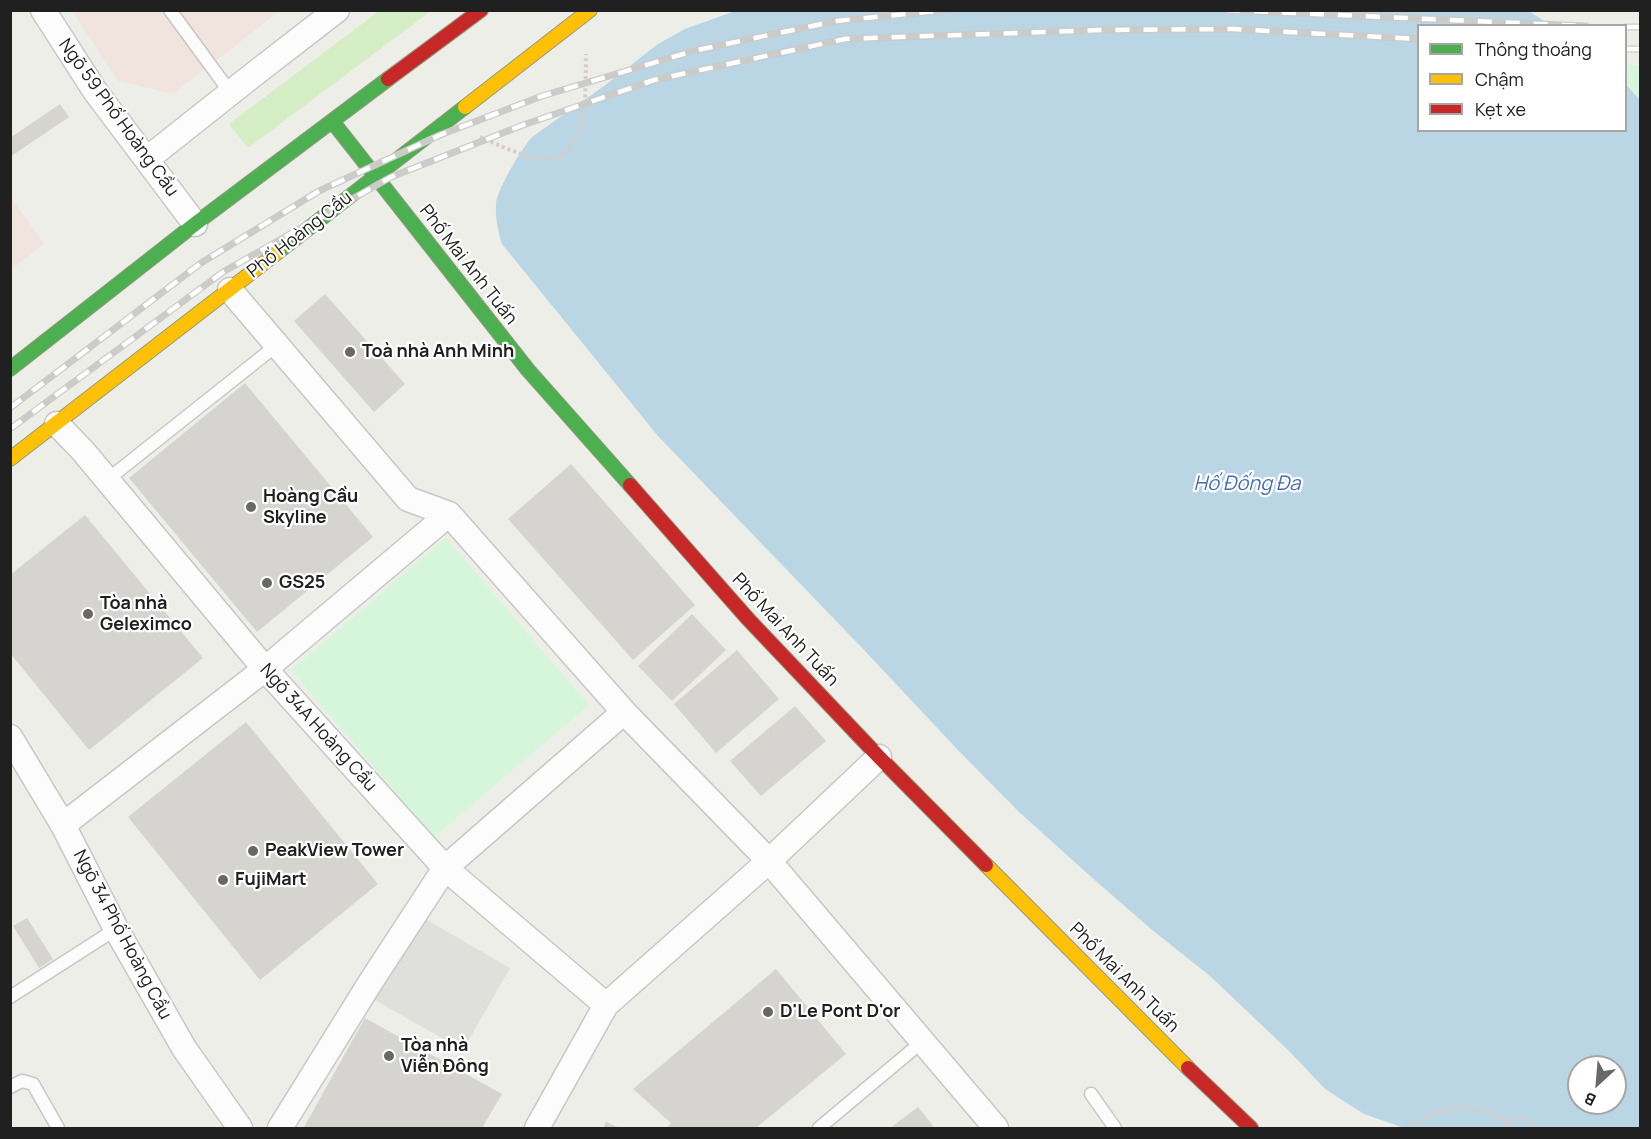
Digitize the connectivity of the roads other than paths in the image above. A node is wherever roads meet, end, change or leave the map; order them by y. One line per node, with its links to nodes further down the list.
1 (43, 10): 8 (street, Ngõ 59 Phố Hoàng Cầu)
2 (170, 10): 6 (lane)
3 (337, 10): 6 (street)
4 (481, 10): 7 (street)
5 (590, 10): 9 (street, Phố Hoàng Cầu)
6 (230, 92): 8 (street)
7 (332, 121): 9 (street, Phố Mai Anh Tuấn); 10 (street)
8 (147, 159): 10 (street, Ngõ 59 Phố Hoàng Cầu)
9 (375, 177): 11 (street, Phố Hoàng Cầu); 21 (street, Phố Mai Anh Tuấn)
10 (195, 224): 13 (street)
11 (230, 290): 12 (street); 14 (street, Phố Hoàng Cầu)
12 (278, 345): 16 (lane); 17 (street)
13 (10, 369)
14 (57, 424): 15 (street, Phố Hoàng Cầu); 16 (street, Ngõ 34A Hoàng Cầu)
15 (10, 459)
16 (107, 480): 18 (street, Ngõ 34A Hoàng Cầu)
17 (449, 514): 18 (street); 19 (street)
18 (265, 669): 22 (street); 24 (street, Ngõ 34A Hoàng Cầu)
19 (624, 712): 23 (street); 24 (street)
20 (10, 737): 22 (street, Ngõ 34 Phố Hoàng Cầu)
21 (879, 757): 23 (street); 38 (street, Phố Mai Anh Tuấn)
22 (63, 825): 25 (street, Ngõ 34 Phố Hoàng Cầu)
23 (769, 861): 27 (street); 28 (street)
24 (445, 868): 27 (street, Ngõ 34A Hoàng Cầu); 33 (street)
25 (116, 928): 26 (lane); 32 (street, Ngõ 34 Phố Hoàng Cầu)
26 (10, 997)
27 (606, 1005): 34 (street)
28 (923, 1041): 35 (lane); 36 (street)
29 (10, 1088): 31 (lane)
30 (1090, 1094): 37 (lane)
31 (58, 1128)
32 (240, 1128)
33 (279, 1128)
34 (537, 1128)
35 (819, 1128)
36 (996, 1128)
37 (1115, 1128)
38 (1251, 1128)

